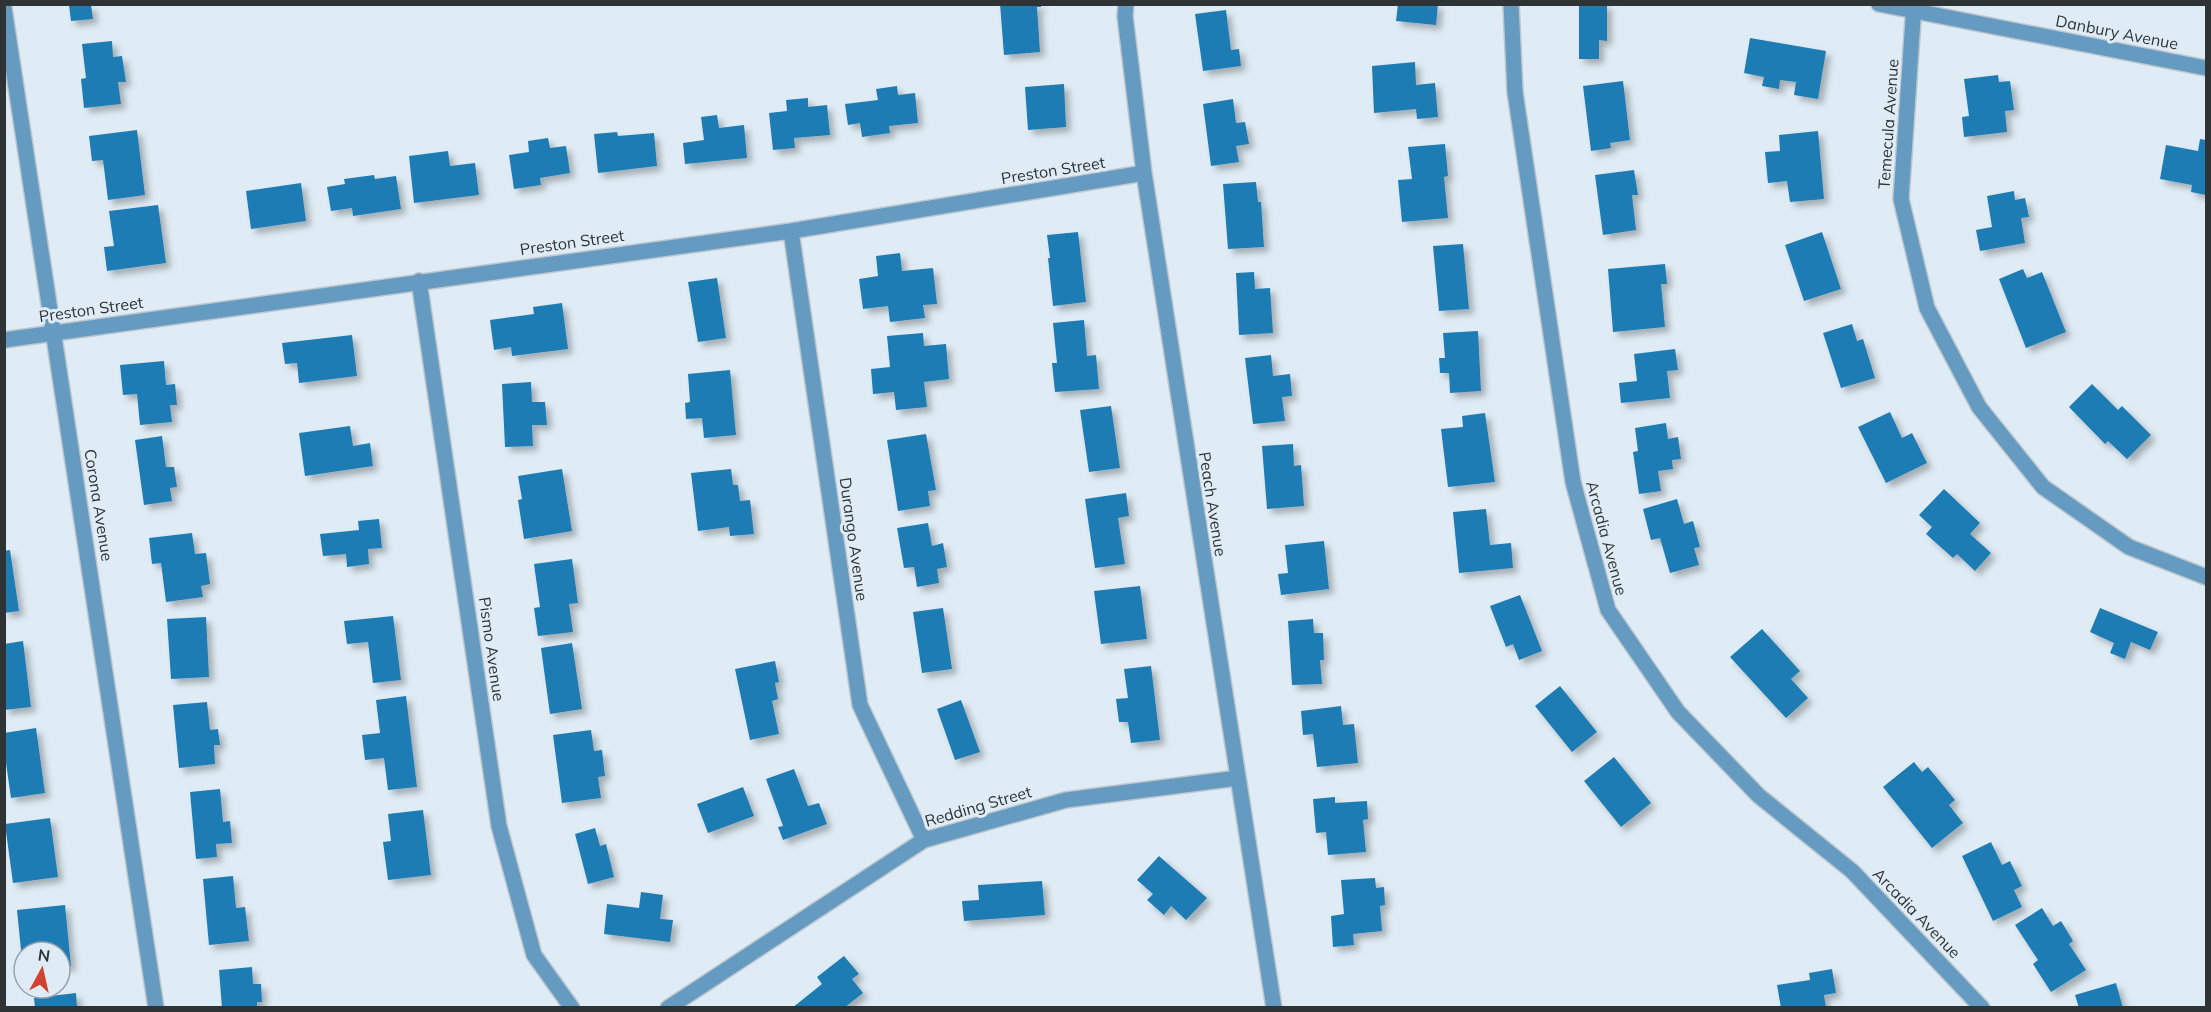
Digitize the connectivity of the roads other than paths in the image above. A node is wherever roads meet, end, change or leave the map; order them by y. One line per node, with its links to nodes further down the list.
1 (1126, 4): 7 (street, Peach Avenue)
2 (1511, 4): 19 (street, Arcadia Avenue)
3 (1879, 4): 5 (street, Danbury Avenue)
4 (4, 8): 10 (street, Corona Avenue)
5 (1913, 8): 6 (street, Danbury Avenue); 12 (street, Temecula Avenue)
6 (2206, 68)
7 (1144, 173): 8 (street, Preston Street); 13 (street, Peach Avenue)
8 (790, 231): 9 (street, Preston Street); 14 (street, Durango Avenue)
9 (419, 281): 10 (street, Preston Street); 16 (street, Pismo Avenue)
10 (54, 332): 11 (street, Preston Street); 15 (street, Corona Avenue)
11 (4, 340)
12 (2206, 577)
13 (1238, 778): 14 (street, Redding Street); 18 (street, Peach Avenue)
14 (924, 840): 17 (street, Redding Street)
15 (156, 1008)
16 (572, 1008)
17 (668, 1008)
18 (1274, 1008)
19 (1982, 1008)

